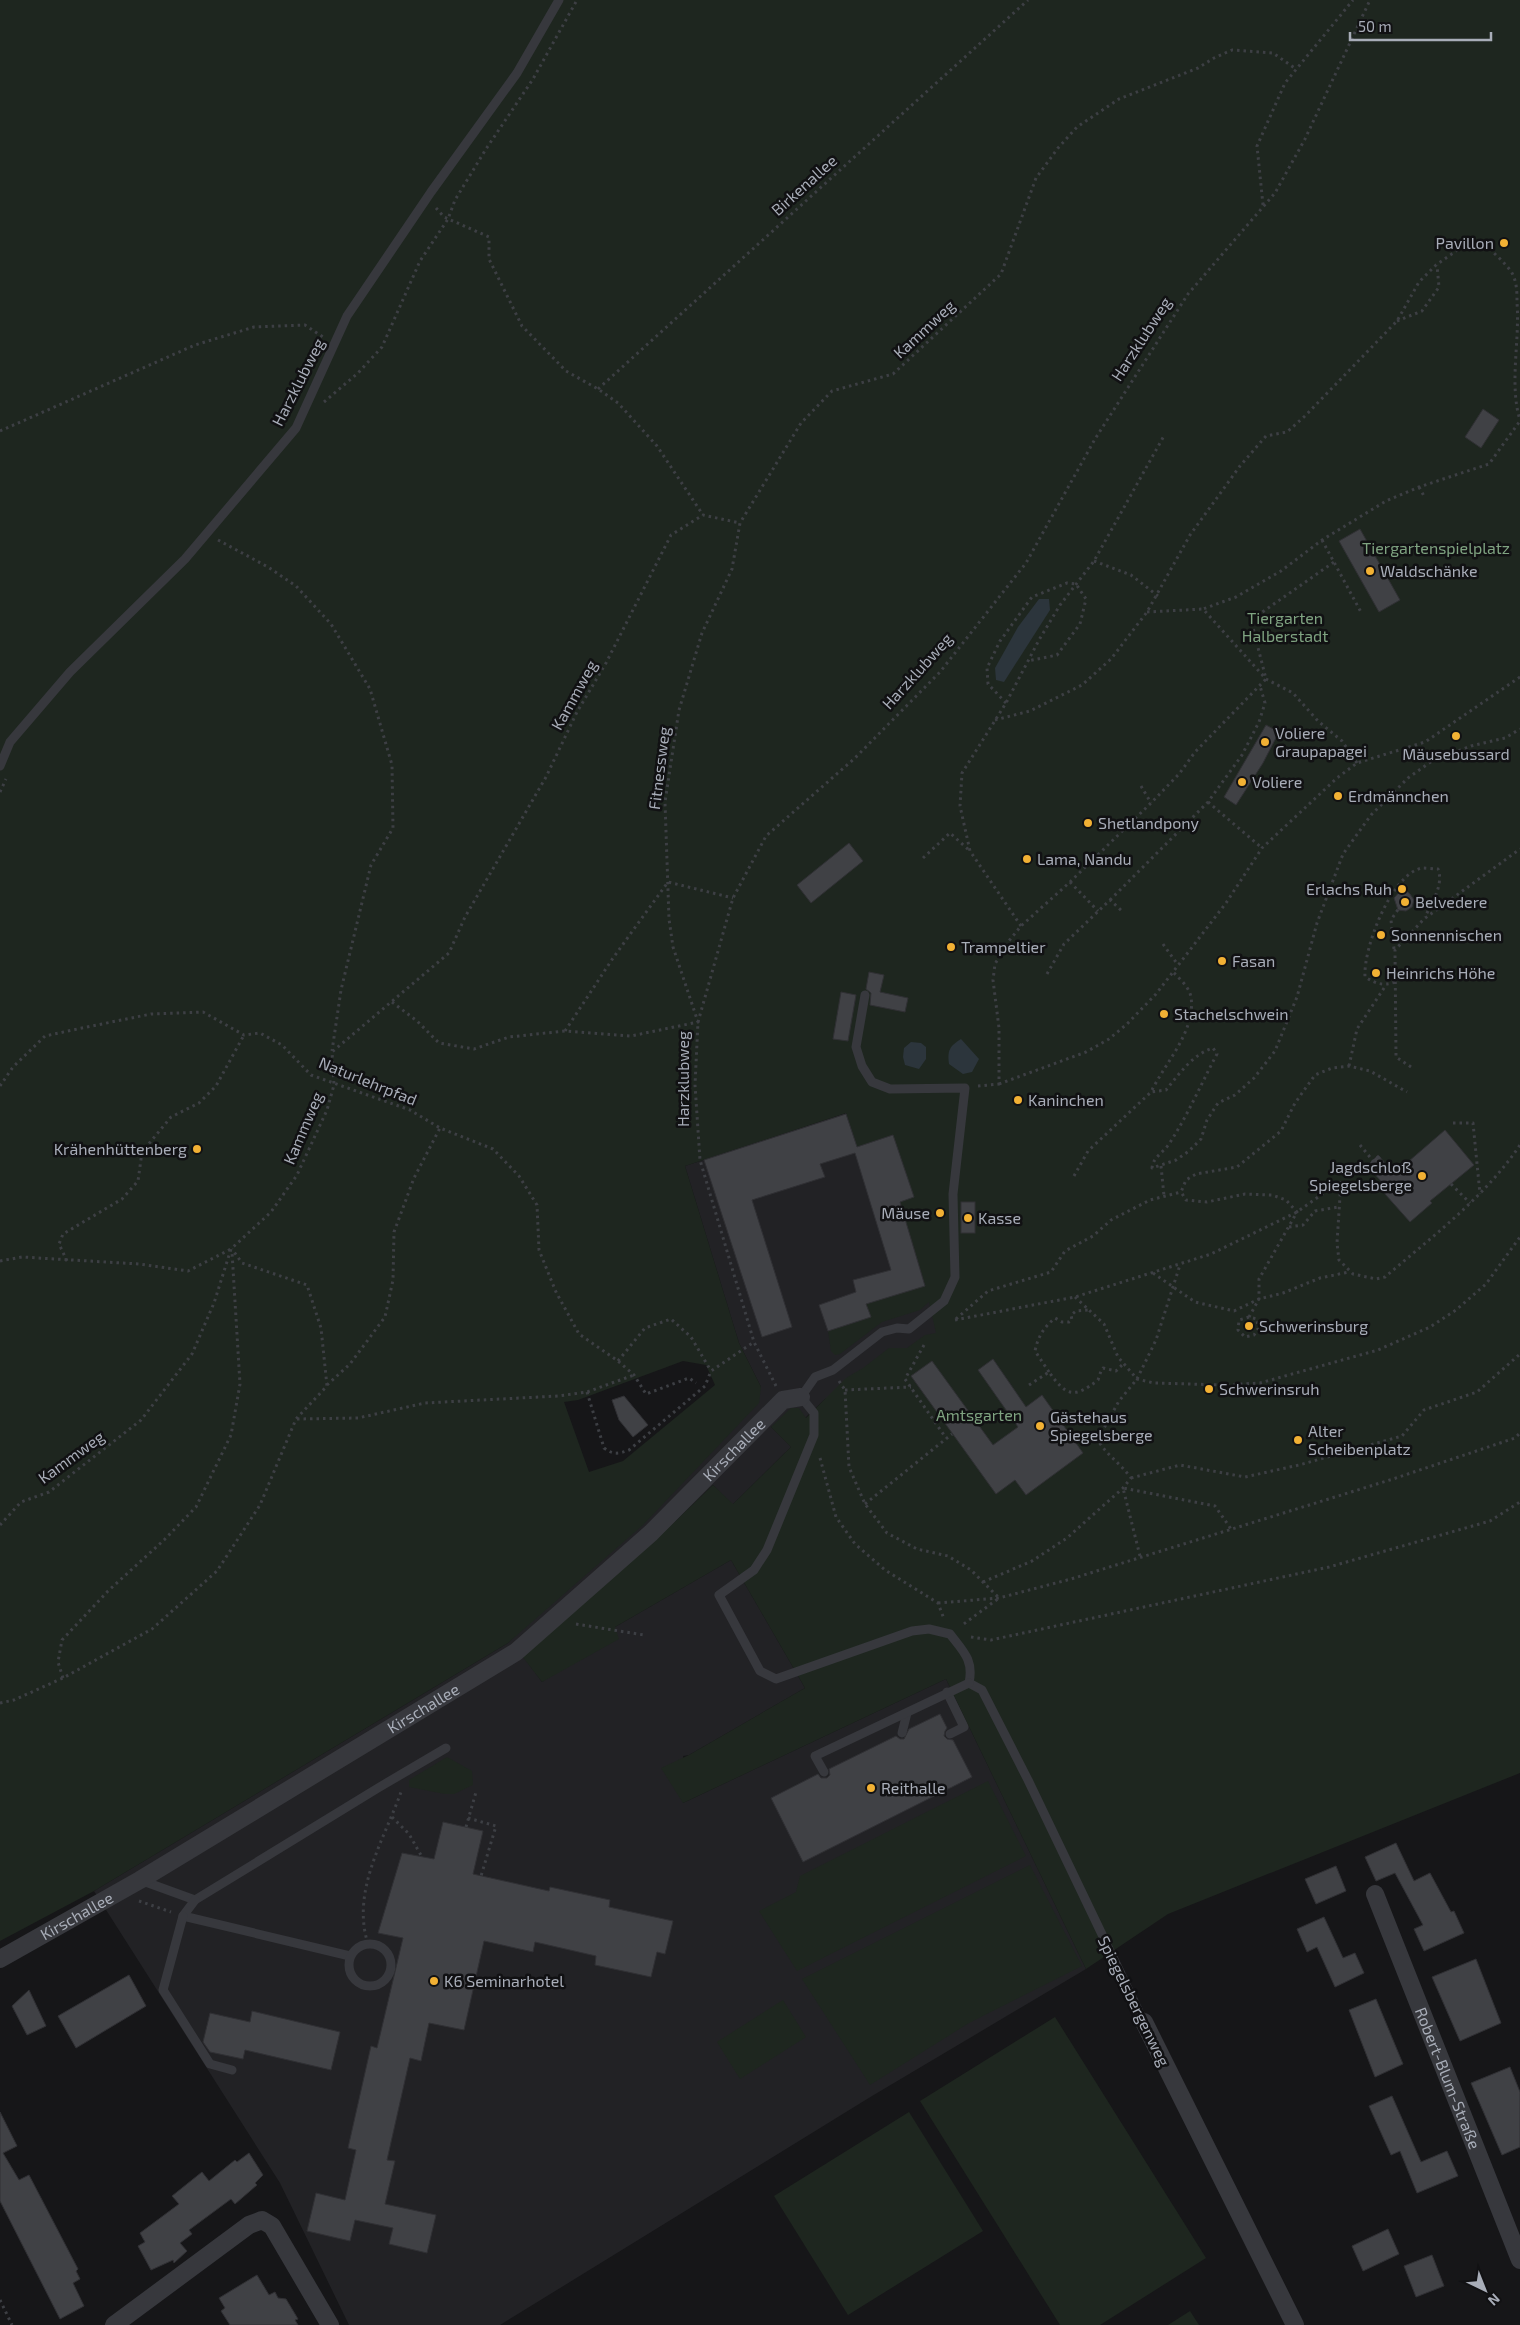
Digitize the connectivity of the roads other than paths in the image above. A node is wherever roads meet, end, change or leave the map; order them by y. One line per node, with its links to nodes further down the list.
1 (559, 0): 2 (lane, Harzklubweg)
2 (0, 766)
3 (865, 995): 4 (lane)
4 (801, 1397): 5 (lane); 12 (street, Kirschallee)
5 (969, 1683): 6 (lane); 18 (lane, Spiegelsbergenweg)
6 (947, 1692): 7 (lane); 9 (lane)
7 (907, 1713): 8 (lane); 11 (lane)
8 (902, 1733)
9 (950, 1734)
10 (446, 1748): 14 (lane)
11 (824, 1772)
12 (140, 1880): 14 (lane); 17 (street, Kirschallee)
13 (1374, 1894): 20 (street, Robert-Blum-Straße)
14 (195, 1900): 15 (lane)
15 (183, 1916): 16 (lane); 19 (lane)
16 (350, 1956): 16 (lane)
17 (0, 1959)
18 (1144, 2022): 23 (street, Spiegelsbergenweg)
19 (232, 2070)
20 (1520, 2260)
21 (114, 2325): 22 (street)
22 (330, 2325)
23 (1295, 2325)

